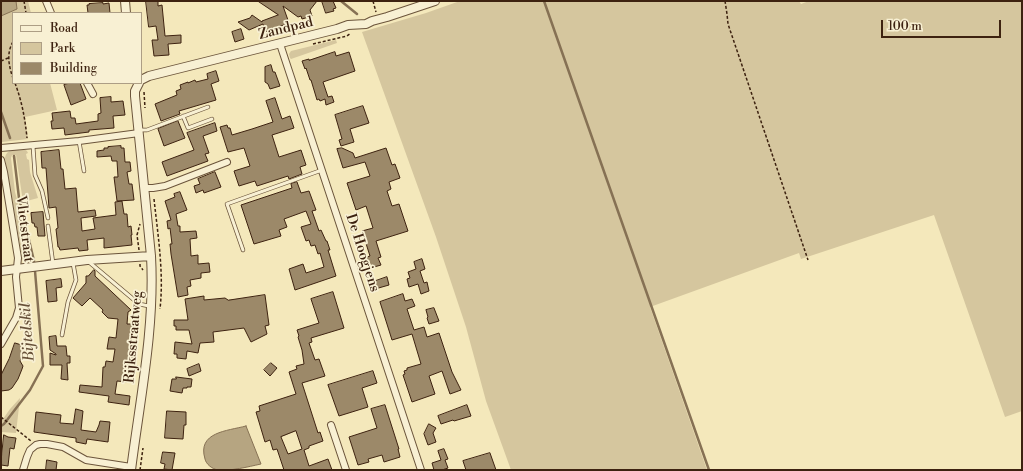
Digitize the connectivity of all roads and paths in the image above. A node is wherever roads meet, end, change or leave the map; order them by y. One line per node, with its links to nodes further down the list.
1 (24, 1): 7 (path)
2 (46, 1): 8 (street)
3 (126, 1): 9 (street)
4 (374, 1): 10 (path)
5 (435, 1): 12 (street, Zandpad)
6 (725, 1): 40 (path)
7 (26, 12)
8 (51, 12)
9 (126, 12)
10 (376, 12)
11 (12, 44): 13 (path)
12 (280, 44): 16 (street, Zandpad); 30 (street, De Hoogjens)
13 (9, 58): 14 (path); 15 (path)
14 (1, 61)
15 (12, 75)
16 (142, 80)
17 (15, 84): 26 (path)
18 (88, 84): 20 (street)
19 (138, 84): 24 (street, Rijksstraatweg)
20 (93, 94)
21 (208, 107): 22 (lane)
22 (183, 116): 23 (lane); 24 (lane)
23 (212, 119)
24 (139, 132): 25 (street); 32 (street, Rijksstraatweg)
25 (79, 141): 26 (street); 31 (lane)
26 (30, 146): 27 (street); 33 (lane)
27 (1, 148)
28 (1, 160): 43 (street, Vlietstraat)
29 (227, 162): 32 (street)
30 (322, 170): 36 (lane); 57 (street, De Hoogjens)
31 (84, 171)
32 (144, 188): 38 (street, Rijksstraatweg)
33 (48, 218)
34 (140, 223): 37 (path, Rijksstraatweg)
35 (48, 226): 42 (lane)
36 (243, 250)
37 (140, 256): 38 (street); 39 (street); 45 (path, Rijksstraatweg)
38 (151, 256): 47 (street, Rijksstraatweg)
39 (87, 260): 41 (street); 46 (lane)
40 (808, 260)
41 (73, 262): 42 (street); 48 (lane)
42 (53, 264): 43 (street)
43 (17, 268): 44 (street); 49 (street, Vlietstraat)
44 (1, 270)
45 (146, 274)
46 (138, 304): 47 (lane); 50 (path, Rijksstraatweg)
47 (151, 307): 54 (street, Rijksstraatweg)
48 (62, 335)
49 (1, 344)
50 (139, 361)
51 (1, 417): 53 (path)
52 (331, 425): 56 (street)
53 (36, 445): 54 (street); 55 (street)
54 (131, 469)
55 (23, 470)
56 (346, 470)
57 (421, 470)

